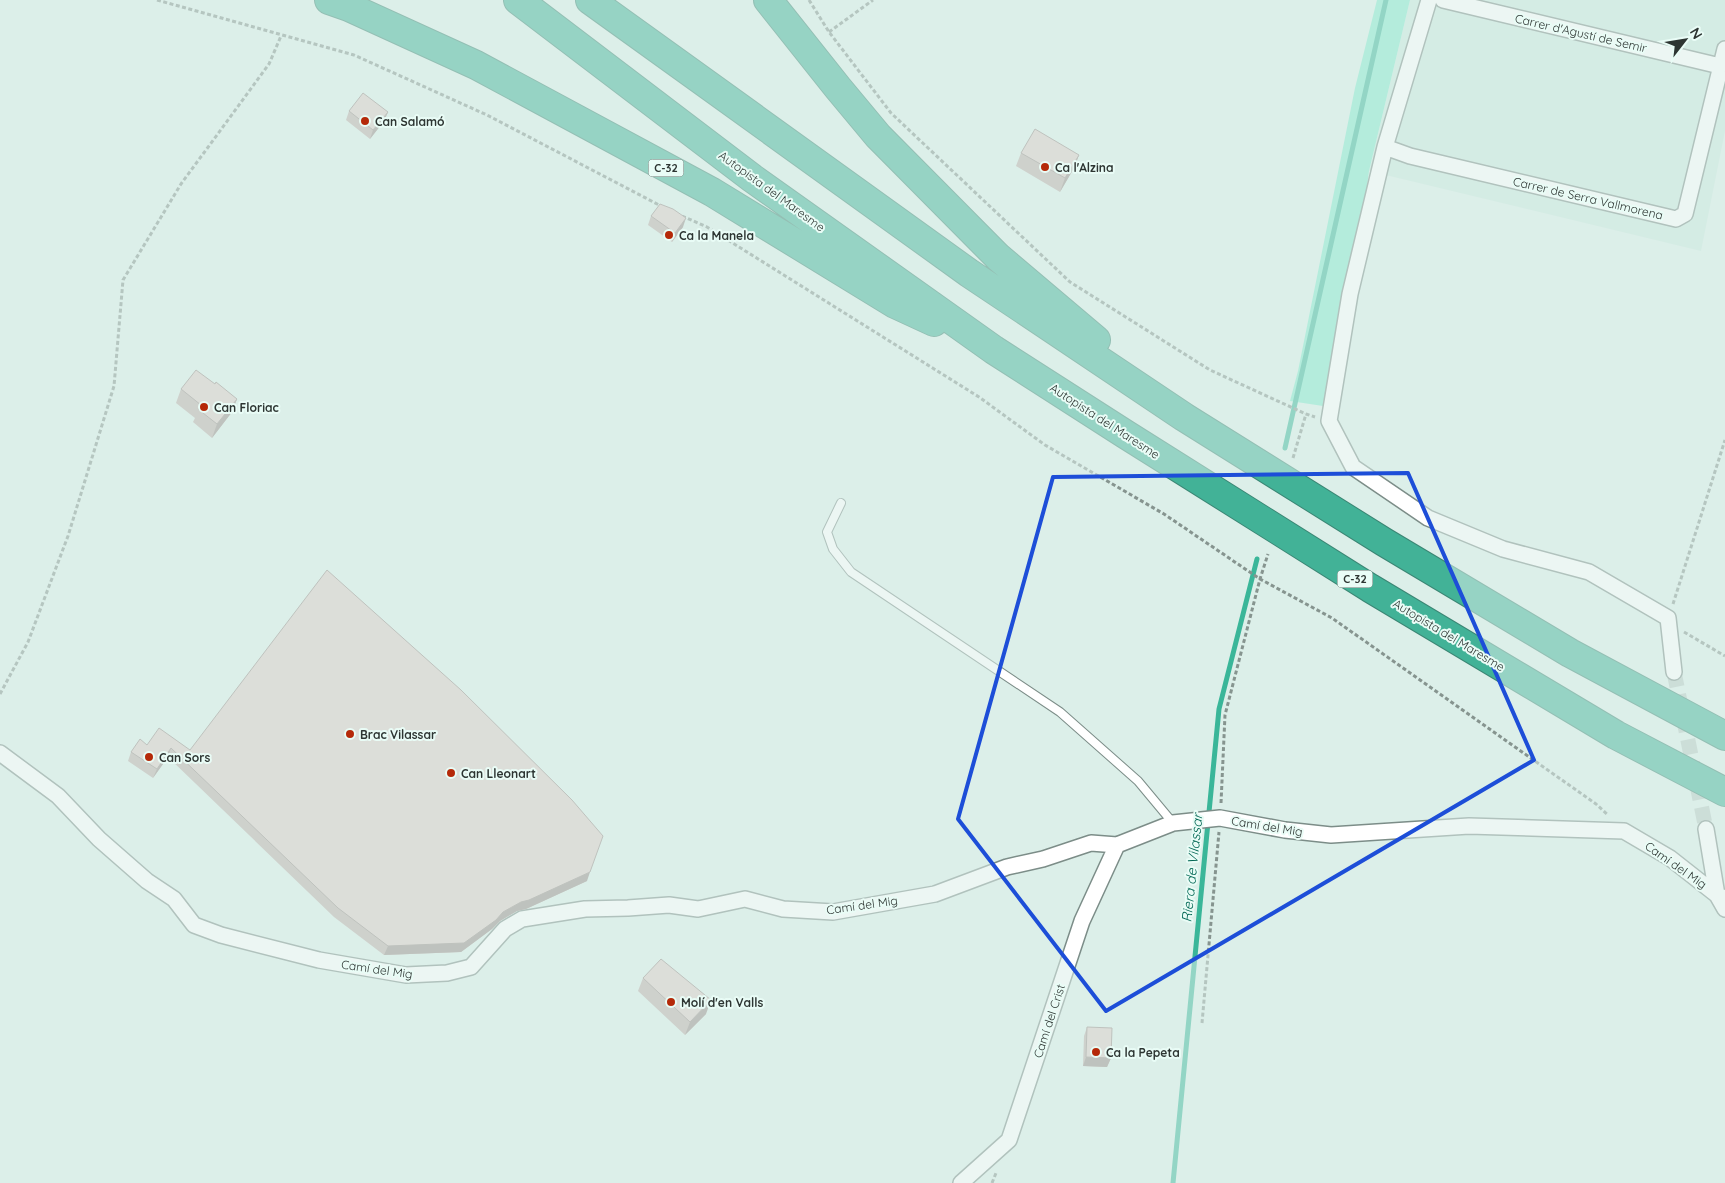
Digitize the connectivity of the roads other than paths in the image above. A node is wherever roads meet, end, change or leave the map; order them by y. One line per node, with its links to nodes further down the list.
1 (329, 0): 10 (highway, C-32)
2 (518, 0): 10 (highway, Autopista del Maresme / C-32)
3 (590, 0): 11 (highway)
4 (768, 0): 11 (highway)
5 (1429, 0): 9 (street)
6 (1443, 0): 8 (street, Carrer d'Agustí de Semir)
7 (1725, 49): 8 (street, Carrer de Serra Vallmorena)
8 (1720, 66): 9 (street, Carrer de Serra Vallmorena)
9 (1385, 147): 13 (street)
10 (994, 350): 16 (highway, Autopista del Maresme / C-32)
11 (1184, 417): 14 (highway)
12 (841, 503): 17 (lane)
13 (1674, 672)
14 (1725, 736)
15 (0, 753): 19 (street, Camí del Mig)
16 (1725, 792)
17 (1173, 823): 19 (street, Camí del Mig); 20 (street, Camí del Mig)
18 (1706, 829): 20 (street)
19 (1117, 845): 22 (street, Camí del Crist)
20 (1721, 896): 21 (street)
21 (1725, 909)
22 (961, 1183)

